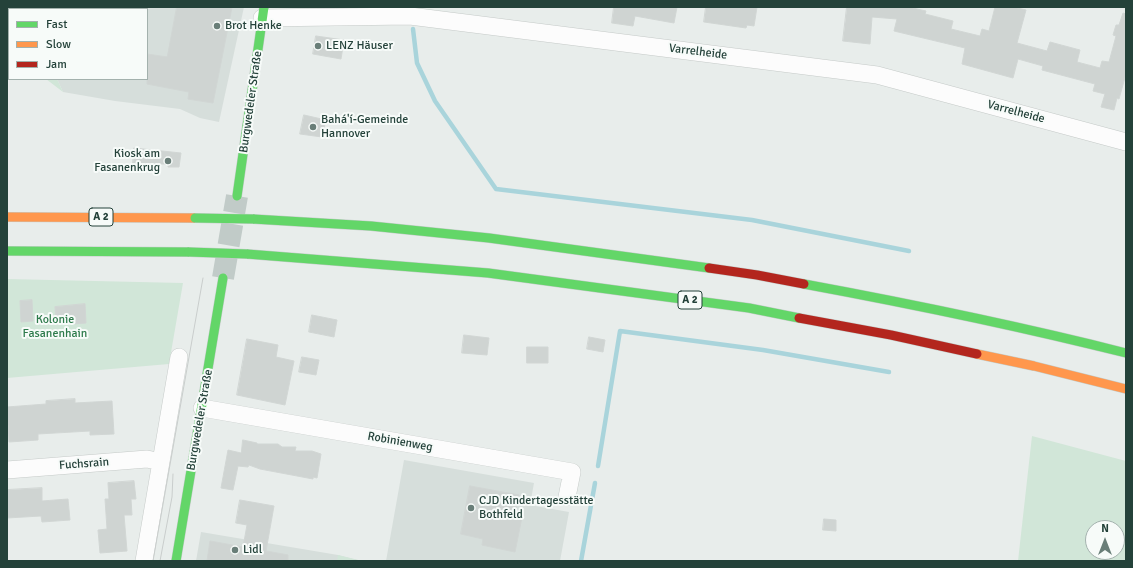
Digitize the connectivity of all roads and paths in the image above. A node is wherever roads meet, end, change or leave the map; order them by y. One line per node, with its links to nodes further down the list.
1 (263, 13): 2 (street, Varrelheide); 3 (main road, Burgwedeler Straße)
2 (1126, 142)
3 (237, 196)
4 (7, 217): 7 (main road, A 2, bridge)
5 (7, 251): 9 (main road, A 2, bridge)
6 (223, 278): 10 (main road, Burgwedeler Straße)
7 (1126, 353)
8 (179, 357): 11 (street)
9 (1126, 389)
10 (202, 408): 13 (street, Robinienweg); 15 (main road, Burgwedeler Straße)
11 (161, 462): 12 (street, Fuchsrain); 14 (street)
12 (7, 470)
13 (567, 497)
14 (144, 561)
15 (176, 561)

